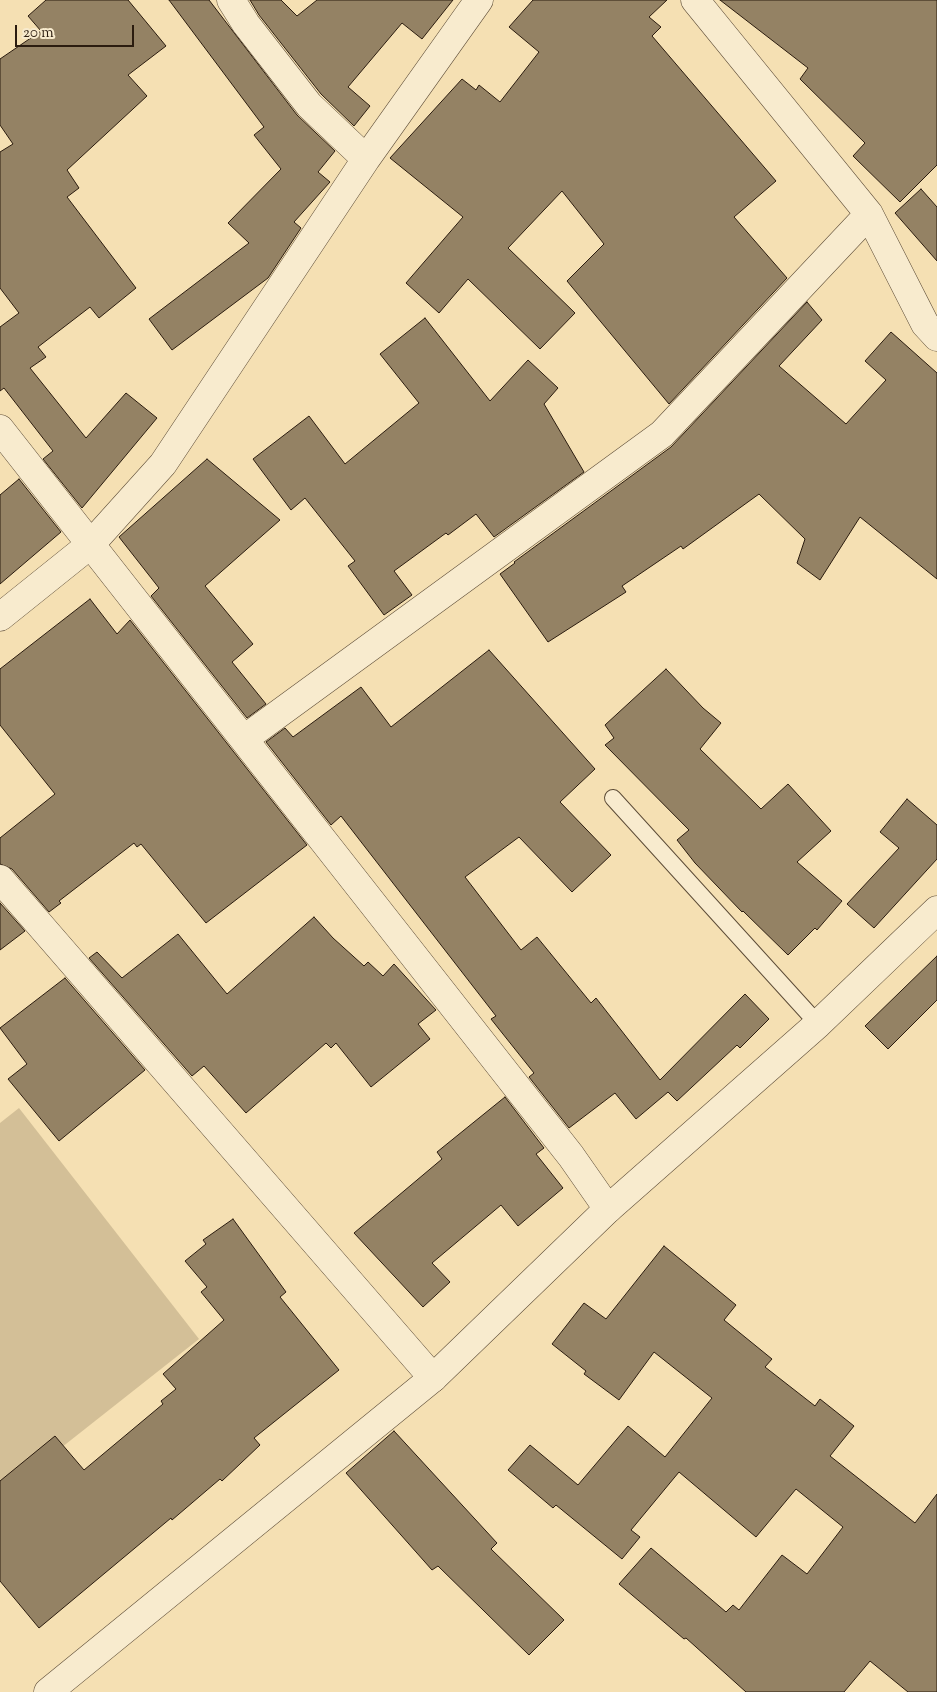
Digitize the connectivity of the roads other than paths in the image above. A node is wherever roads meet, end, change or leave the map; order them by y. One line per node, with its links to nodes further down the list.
1 (231, 0): 4 (street)
2 (480, 0): 4 (street)
3 (695, 0): 5 (street)
4 (366, 158): 8 (street)
5 (869, 214): 6 (street); 10 (street)
6 (937, 336)
7 (0, 430): 8 (street)
8 (91, 544): 9 (street); 10 (street)
9 (0, 617)
10 (244, 740): 15 (street)
11 (613, 798): 14 (lane)
12 (0, 879): 16 (street)
13 (937, 910): 14 (street)
14 (818, 1024): 15 (street)
15 (608, 1209): 16 (street)
16 (433, 1378): 17 (street)
17 (48, 1692)

